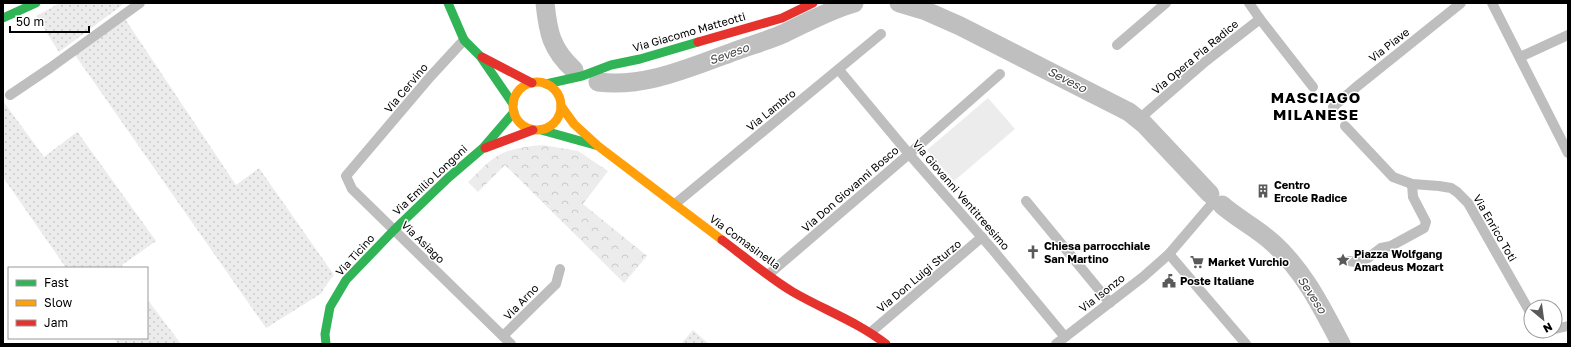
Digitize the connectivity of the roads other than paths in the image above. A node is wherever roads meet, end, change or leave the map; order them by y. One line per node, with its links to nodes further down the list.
1 (36, 3): 9 (street)
2 (140, 3): 23 (street)
3 (448, 3): 13 (street)
4 (813, 3): 22 (street, Via Giacomo Matteotti)
5 (1166, 3): 14 (street)
6 (1249, 3): 10 (street)
7 (1461, 3): 24 (street, Via Piave)
8 (1492, 3): 16 (street)
9 (3, 18)
10 (1260, 19): 21 (street); 26 (street, Via Opera Pia Radice)
11 (881, 34): 17 (street, Via Lambro)
12 (1568, 35): 16 (street)
13 (464, 40): 15 (street); 31 (street, Via Cervino)
14 (1117, 45)
15 (480, 56): 19 (street); 25 (street)
16 (1520, 57): 32 (street)
17 (838, 70): 33 (street, Via Giovanni Ventitreesimo); 36 (street, Via Lambro)
18 (1000, 74): 33 (street, Via Don Giovanni Bosco)
19 (532, 83): 20 (street); 25 (street)
20 (546, 84): 22 (street, Via Giacomo Matteotti); 22 (street)
21 (1313, 87)
22 (568, 91): 28 (street); 29 (street, Via Comasinella)
23 (10, 95)
24 (1333, 107)
25 (514, 108): 28 (street); 30 (street, Via Emilio Longoni)
26 (1146, 113)
27 (1345, 126): 34 (street, Via Enrico Toti)
28 (537, 130): 29 (street, Via Comasinella); 30 (street, Via Emilio Longoni)
29 (598, 146): 36 (street, Via Comasinella)
30 (483, 148): 38 (street, Via Emilio Longoni)
31 (367, 152): 38 (street, Via Asiago)
32 (1568, 153)
33 (909, 154): 39 (street, Via Giovanni Ventitreesimo); 43 (street, Via Don Giovanni Bosco)
34 (1412, 184): 41 (street); 44 (street, Via Enrico Toti)
35 (1026, 202): 45 (street)
36 (675, 204): 43 (street, Via Comasinella)
37 (1210, 206): 40 (street, Via Isonzo)
38 (394, 230): 47 (street, Via Asiago); 49 (street, Via Ticino)
39 (982, 237): 46 (street, Via Don Luigi Sturzo); 48 (street, Via Giovanni Ventitreesimo)
40 (1168, 254): 45 (street, Via Isonzo); 53 (street)
41 (1349, 261)
42 (560, 269): 47 (street, Via Arno)
43 (770, 274): 46 (street, Via Comasinella)
44 (1523, 300)
45 (1110, 303): 48 (street, Via Isonzo)
46 (871, 332): 51 (street, Via Comasinella)
47 (503, 336): 50 (street, Via Asiago)
48 (1065, 337): 52 (street, Via Isonzo)
49 (326, 344)
50 (511, 344)
51 (886, 344)
52 (1056, 344)
53 (1246, 344)

